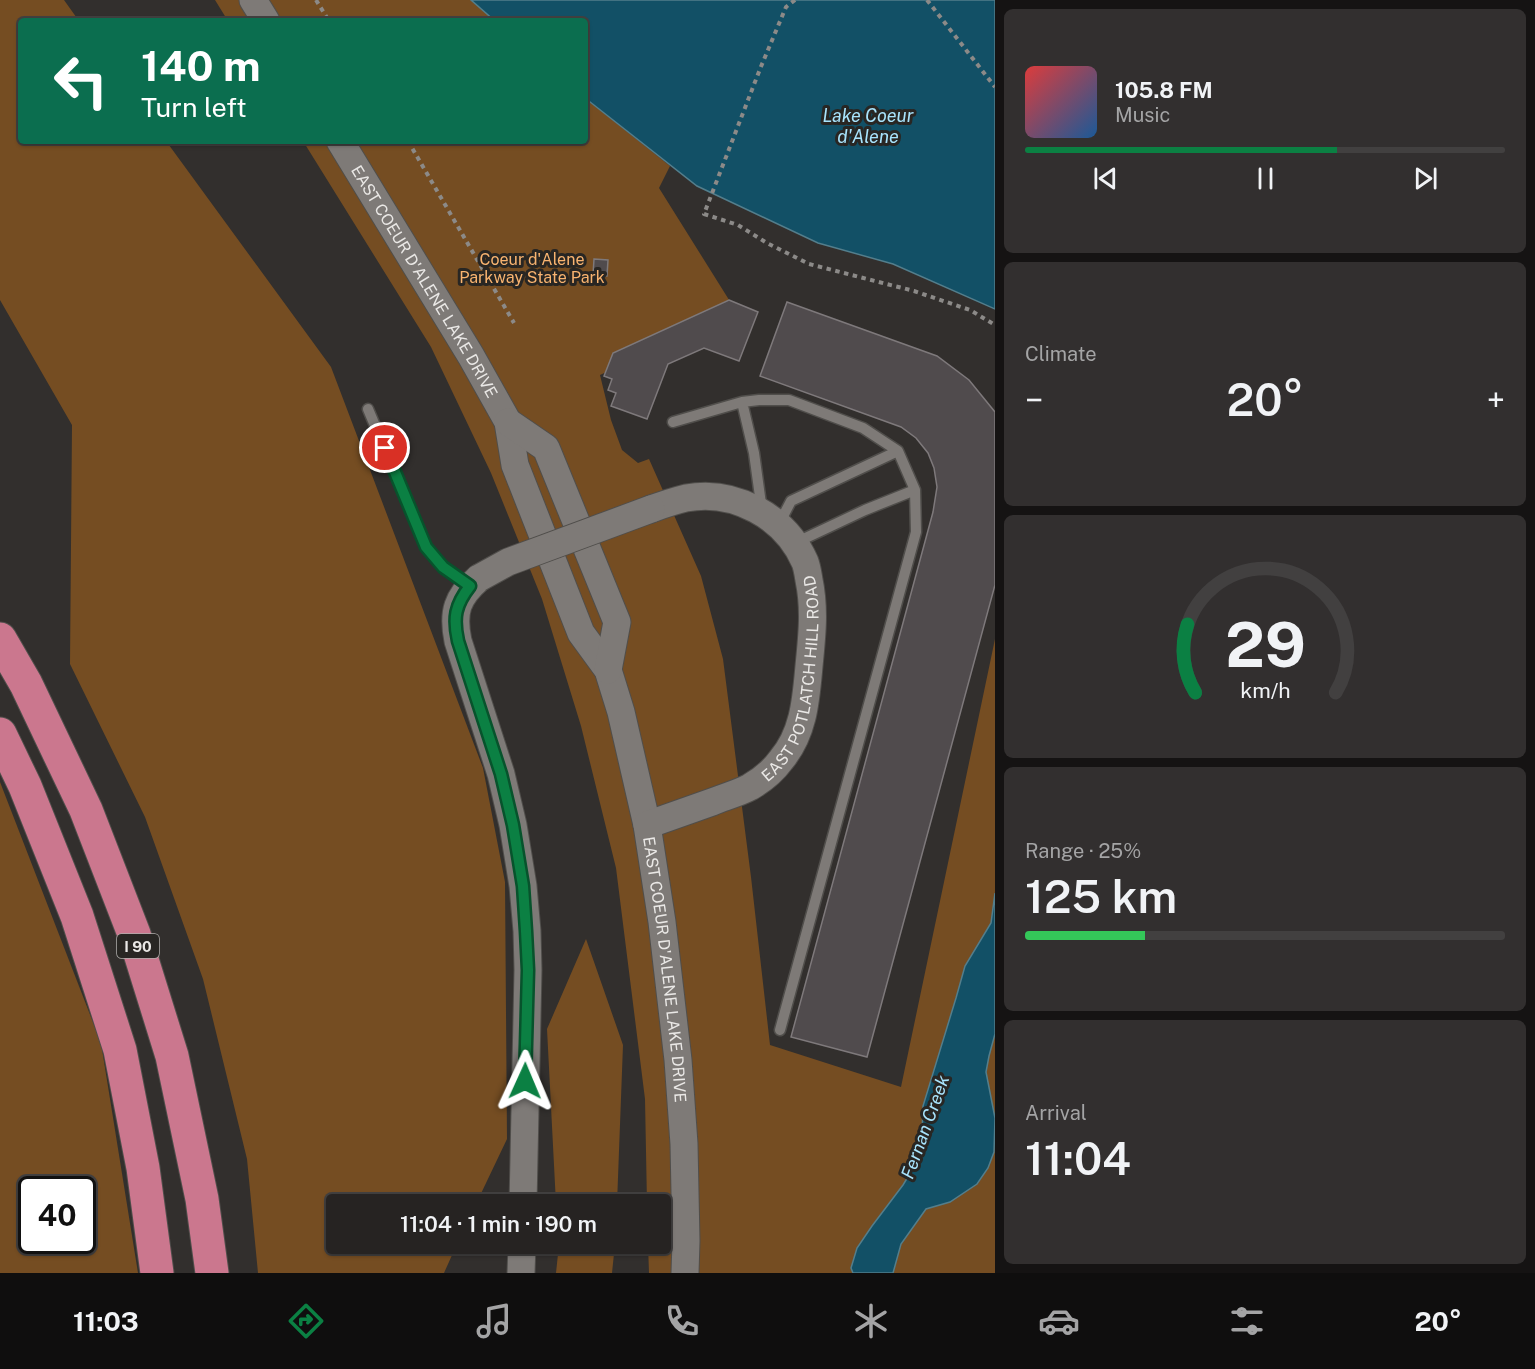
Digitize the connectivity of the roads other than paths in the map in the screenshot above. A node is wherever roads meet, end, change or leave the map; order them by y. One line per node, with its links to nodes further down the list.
1 (253, 0): 2 (street)
2 (264, 18)
3 (342, 144): 6 (street, EAST COEUR D'ALENE LAKE DRIVE)
4 (742, 402): 7 (lane); 8 (lane); 10 (lane)
5 (368, 409): 11 (lane)
6 (508, 422): 13 (street, EAST COEUR D'ALENE LAKE DRIVE); 13 (street, EAST COEUR D'ALENE LAKE DRIVE)
7 (673, 422)
8 (898, 451): 9 (lane); 10 (lane)
9 (915, 490): 10 (lane); 16 (lane)
10 (778, 526): 11 (street, bridge); 15 (street, EAST POTLATCH HILL ROAD)
11 (475, 582): 17 (street)
12 (0, 639): 20 (highway, I 90)
13 (608, 670): 15 (street, EAST COEUR D'ALENE LAKE DRIVE)
14 (0, 734): 19 (highway)
15 (647, 825): 22 (street, EAST COEUR D'ALENE LAKE DRIVE)
16 (780, 1030)
17 (523, 1194)
18 (522, 1254): 21 (street)
19 (157, 1273)
20 (212, 1273)
21 (521, 1273)
22 (685, 1273)

